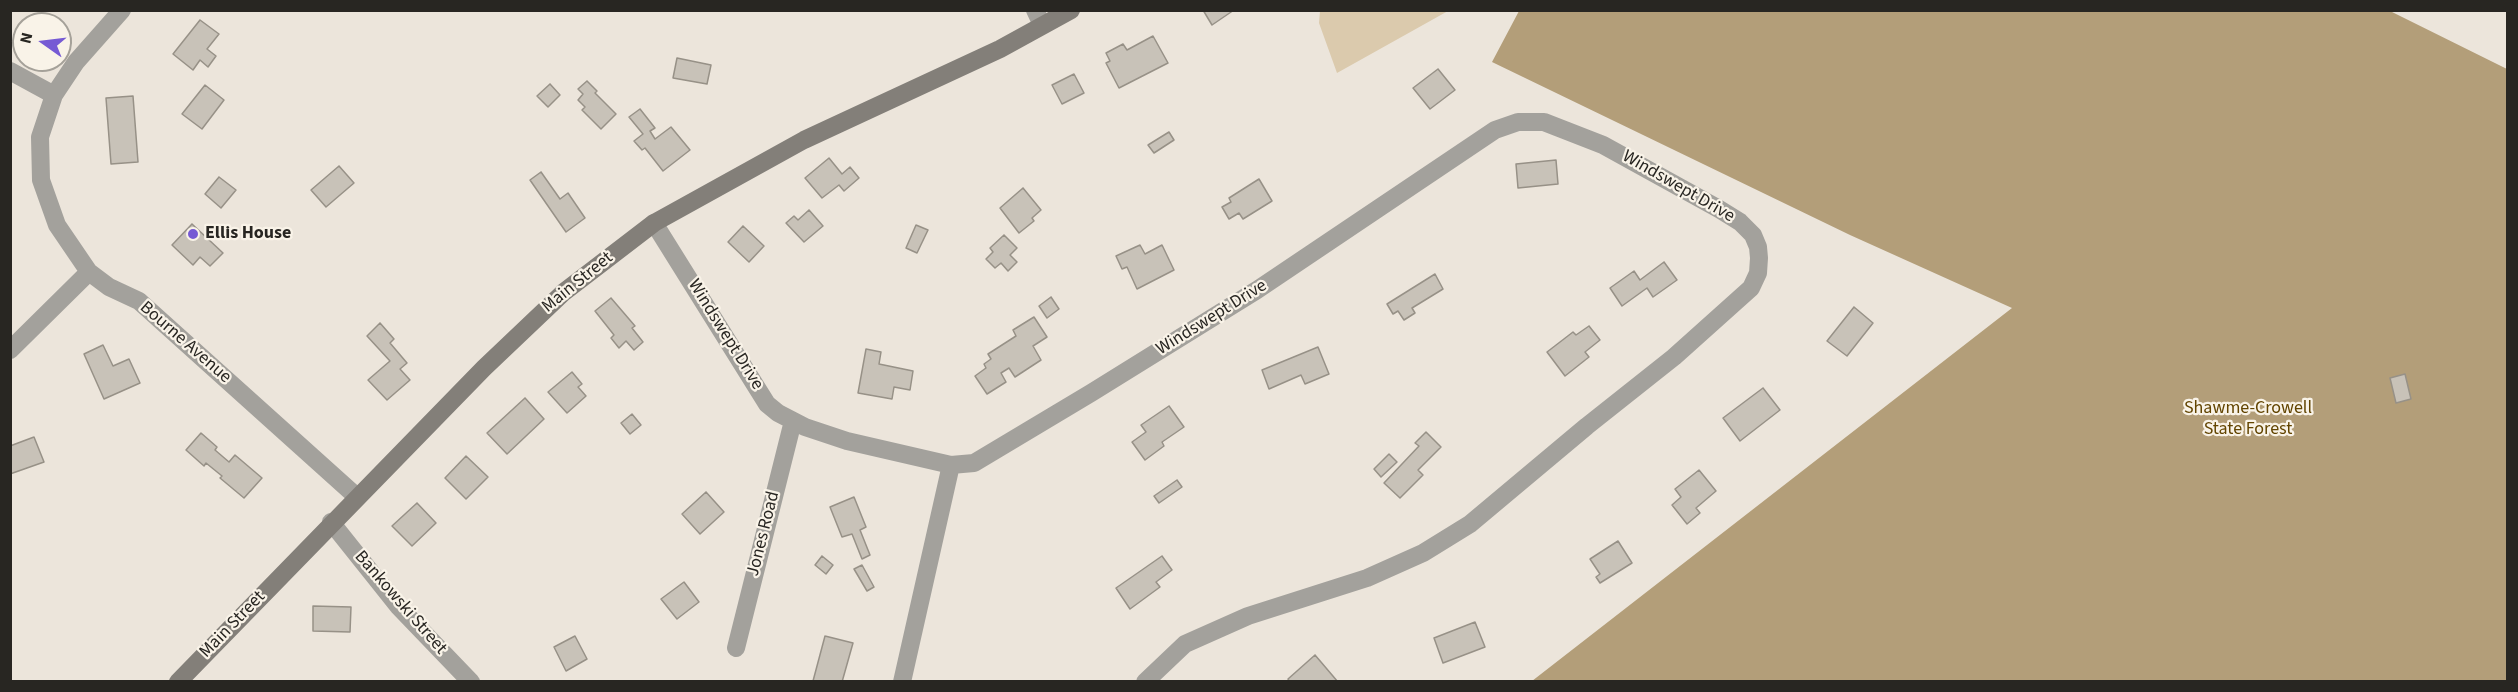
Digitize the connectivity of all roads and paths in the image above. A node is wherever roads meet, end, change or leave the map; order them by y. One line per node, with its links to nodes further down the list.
1 (122, 10): 5 (street)
2 (1071, 10): 3 (main road, Main Street)
3 (1039, 18): 6 (main road, Main Street)
4 (10, 71): 5 (street)
5 (54, 95): 7 (street)
6 (654, 223): 9 (street, Windswept Drive); 11 (main road, Main Street)
7 (89, 272): 8 (street); 11 (street, Bourne Avenue)
8 (10, 350)
9 (793, 421): 10 (street, Windswept Drive); 13 (street, Jones Road)
10 (951, 465): 16 (street); 17 (street, Windswept Drive)
11 (357, 497): 12 (main road, Main Street)
12 (331, 522): 14 (main road, Main Street); 15 (street, Bankowski Street)
13 (736, 648)
14 (178, 681)
15 (471, 681)
16 (902, 681)
17 (1144, 681)

